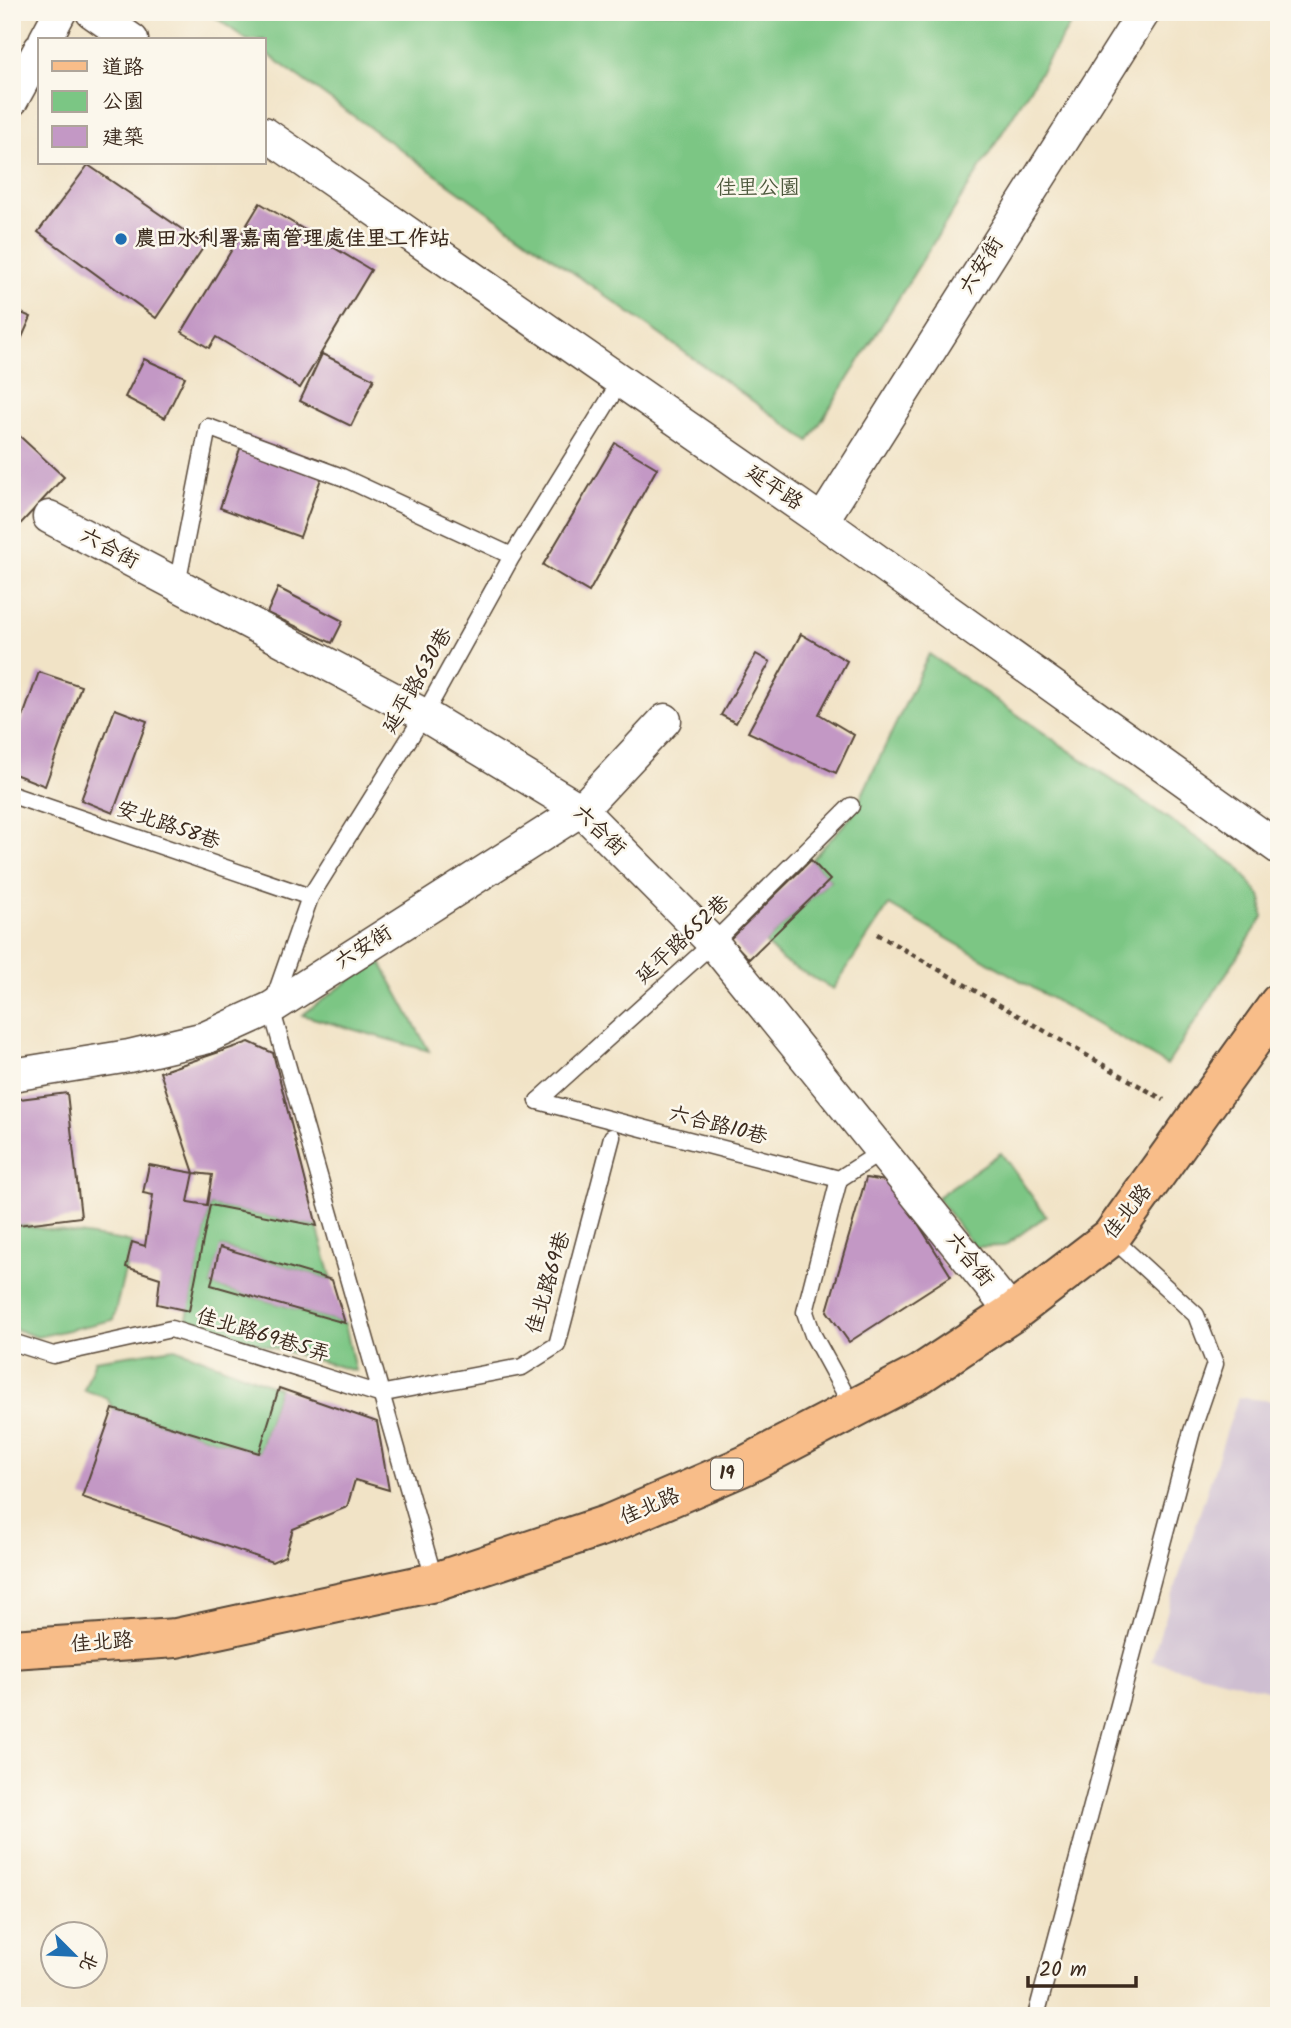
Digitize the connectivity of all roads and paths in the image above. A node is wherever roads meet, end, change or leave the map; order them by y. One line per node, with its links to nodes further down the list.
1 (61, 12): 4 (street)
2 (92, 12): 5 (street)
3 (1144, 12): 11 (street, 六安街)
4 (46, 38)
5 (129, 38)
6 (38, 53): 7 (street)
7 (12, 100)
8 (266, 134): 9 (street, 延平路)
9 (620, 382): 11 (street, 延平路); 12 (lane, 延平路630巷)
10 (49, 517): 13 (street, 六合街)
11 (822, 521): 19 (street, 延平路)
12 (512, 556): 13 (lane); 14 (lane, 延平路630巷)
13 (177, 585): 14 (street, 六合街)
14 (424, 715): 18 (street, 六合街); 20 (lane, 延平路630巷)
15 (665, 720): 18 (street, 六安街)
16 (12, 795): 20 (lane, 安北路58巷)
17 (851, 806): 22 (lane, 延平路652巷)
18 (581, 810): 22 (street, 六合街); 24 (street, 六安街)
19 (1279, 848)
20 (310, 897): 24 (lane, 延平路630巷)
21 (877, 934): 27 (path)
22 (713, 943): 26 (lane, 延平路652巷); 29 (street, 六合街)
23 (1279, 1003): 27 (main road, 佳北路 / 19)
24 (271, 1008): 25 (street, 六安街); 34 (lane)
25 (12, 1075)
26 (538, 1101): 30 (lane, 六合路10巷)
27 (1198, 1119): 31 (main road, 佳北路 / 19)
28 (612, 1137): 34 (lane, 佳北路69巷)
29 (881, 1152): 30 (lane); 32 (street, 六合街)
30 (839, 1179): 35 (lane)
31 (1111, 1237): 32 (main road, 佳北路 / 19); 38 (lane)
32 (1012, 1313): 35 (main road, 佳北路 / 19)
33 (12, 1342): 34 (lane, 佳北路69巷5弄)
34 (379, 1394): 36 (lane)
35 (854, 1410): 36 (main road, 佳北路 / 19)
36 (435, 1582): 37 (main road, 佳北路 / 19)
37 (12, 1649)
38 (1036, 2016)

